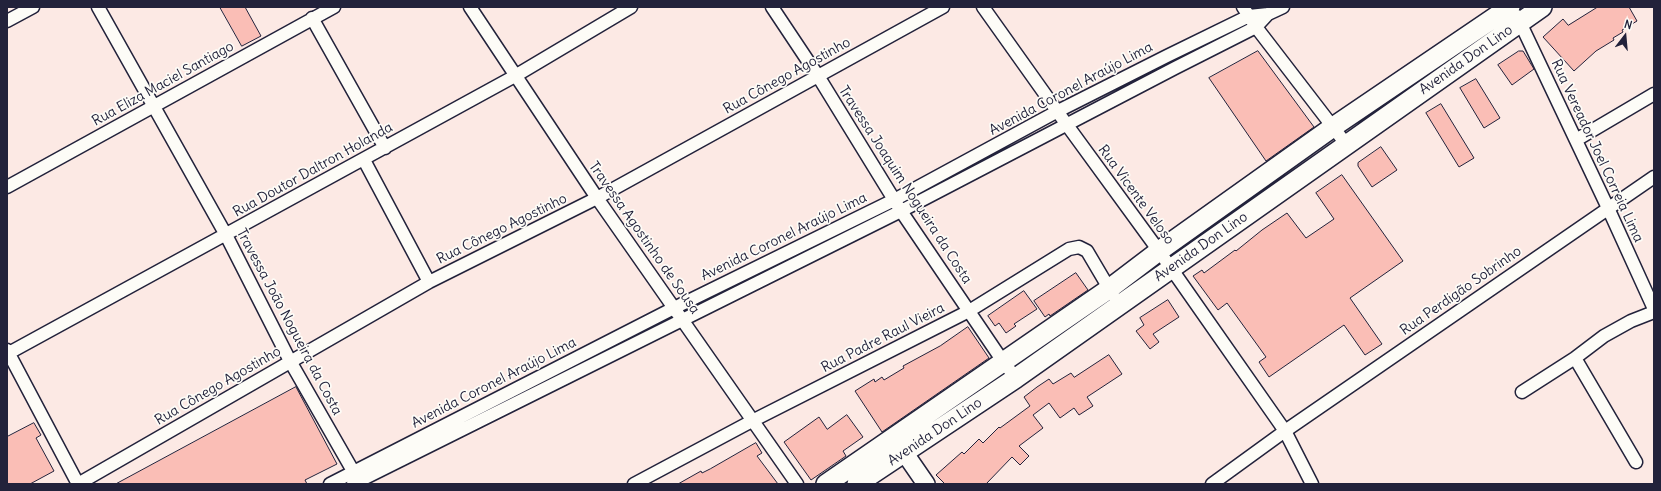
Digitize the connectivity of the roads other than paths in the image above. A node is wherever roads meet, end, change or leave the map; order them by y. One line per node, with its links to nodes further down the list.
1 (33, 7): 15 (street)
2 (98, 7): 24 (street, Travessa João Nogueira da Costa)
3 (334, 7): 14 (street, Rua Eliza Maciel Santiago)
4 (470, 7): 20 (street, Travessa Agostinho de Sousa)
5 (631, 7): 20 (street, Rua Doutor Daltron Holanda)
6 (772, 7): 21 (street, Travessa Joaquim Nogueira da Costa)
7 (944, 7): 21 (street, Rua Cônego Agostinho)
8 (983, 7): 25 (street, Rua Vicente Veloso)
9 (1283, 7): 13 (street)
10 (1542, 7): 12 (main road, Avenida Don Lino)
11 (1246, 11): 13 (street, Avenida Coronel Araújo Lima); 16 (street); 17 (street, Avenida Coronel Araújo Lima)
12 (1514, 12): 19 (main road, Avenida Don Lino); 22 (main road, Avenida Don Lino); 28 (street, Rua Vereador Joel Correia Lima)
13 (1268, 14): 16 (street)
14 (312, 18): 24 (street, Rua Eliza Maciel Santiago); 30 (street)
15 (7, 21)
16 (1256, 28): 18 (street, Avenida Coronel Araújo Lima); 27 (street)
17 (1167, 56): 18 (street); 25 (street, Avenida Coronel Araújo Lima)
18 (1175, 68): 26 (street, Avenida Coronel Araújo Lima)
19 (1420, 68): 22 (main road); 27 (main road, Avenida Don Lino)
20 (515, 76): 30 (street, Rua Doutor Daltron Holanda); 37 (street, Travessa Agostinho de Sousa)
21 (818, 76): 37 (street, Rua Cônego Agostinho); 38 (street, Travessa Joaquim Nogueira da Costa)
22 (1431, 85): 29 (main road, Avenida Don Lino)
23 (1654, 94): 28 (street)
24 (154, 107): 35 (street, Rua Eliza Maciel Santiago); 42 (street, Travessa João Nogueira da Costa)
25 (1058, 111): 26 (street, Rua Vicente Veloso); 31 (street, Avenida Coronel Araújo Lima)
26 (1067, 125): 33 (street, Avenida Coronel Araújo Lima); 43 (street, Rua Vicente Veloso)
27 (1333, 127): 29 (street); 36 (main road, Avenida Don Lino)
28 (1576, 140): 40 (street, Rua Vereador Joel Correia Lima)
29 (1346, 144): 39 (main road, Avenida Don Lino)
30 (385, 148): 32 (street, Rua Doutor Daltron Holanda)
31 (974, 157): 33 (street); 38 (street, Avenida Coronel Araújo Lima)
32 (364, 160): 42 (street, Rua Doutor Daltron Holanda); 47 (street)
33 (982, 169): 41 (street, Avenida Coronel Araújo Lima)
34 (1654, 176): 40 (street, Rua Perdigão Sobrinho)
35 (7, 187)
36 (1249, 187): 39 (main road); 43 (main road, Avenida Don Lino)
37 (598, 198): 47 (street, Rua Cônego Agostinho); 49 (street, Travessa Agostinho de Sousa)
38 (894, 200): 41 (street, Travessa Joaquim Nogueira da Costa); 44 (street, Avenida Coronel Araújo Lima)
39 (1261, 204): 46 (main road, Avenida Don Lino)
40 (1608, 208): 50 (street, Rua Vereador Joel Correia Lima); 65 (street, Rua Perdigão Sobrinho)
41 (901, 211): 45 (street, Avenida Coronel Araújo Lima); 51 (street, Travessa Joaquim Nogueira da Costa)
42 (226, 234): 55 (street, Rua Doutor Daltron Holanda); 58 (street, Travessa João Nogueira da Costa)
43 (1159, 251): 46 (street, Rua Vicente Veloso); 48 (main road, Avenida Don Lino)
44 (785, 254): 45 (street); 49 (street, Avenida Coronel Araújo Lima)
45 (793, 266): 53 (street, Avenida Coronel Araújo Lima)
46 (1170, 269): 48 (main road, Avenida Don Lino); 65 (street, Rua Vicente Veloso)
47 (429, 282): 58 (street, Rua Cônego Agostinho)
48 (1114, 297): 51 (street, Rua Padre Raul Vieira); 59 (main road, Avenida Don Lino); 60 (main road, Avenida Don Lino)
49 (674, 308): 53 (street, Travessa Agostinho de Sousa); 54 (street, Avenida Coronel Araújo Lima)
50 (1654, 309)
51 (969, 311): 59 (street, Travessa Joaquim Nogueira da Costa); 64 (street, Rua Padre Raul Vieira)
52 (1654, 312): 56 (street)
53 (682, 320): 57 (street, Avenida Coronel Araújo Lima); 64 (street, Travessa Agostinho de Sousa)
54 (596, 347): 57 (street); 61 (street, Avenida Coronel Araújo Lima)
55 (7, 352): 70 (street)
56 (1575, 358): 62 (street); 68 (street)
57 (602, 359): 63 (street, Avenida Coronel Araújo Lima)
58 (290, 361): 69 (street, Travessa João Nogueira da Costa); 70 (street, Rua Cônego Agostinho)
59 (1004, 363): 60 (street, Travessa Joaquim Nogueira da Costa); 67 (main road, Avenida Don Lino)
60 (1016, 378): 67 (main road, Avenida Don Lino)
61 (527, 382): 63 (street); 66 (street, Avenida Coronel Araújo Lima)
62 (1522, 392)
63 (534, 393): 66 (street, Avenida Coronel Araújo Lima)
64 (752, 421): 72 (street, Rua Padre Raul Vieira); 73 (street, Travessa Agostinho de Sousa)
65 (1285, 431): 77 (street, Rua Perdigão Sobrinho); 78 (street, Rua Vicente Veloso)
66 (443, 432): 69 (street, Avenida Coronel Araújo Lima)
67 (900, 446): 74 (main road, Avenida Don Lino); 75 (main road, Avenida Don Lino); 76 (street)
68 (1636, 462)
69 (356, 480): 71 (street, Avenida Coronel Araújo Lima)
70 (78, 484)
71 (330, 484)
72 (634, 484)
73 (797, 484)
74 (826, 484)
75 (857, 484)
76 (926, 484)
77 (1212, 484)
78 (1312, 484)

